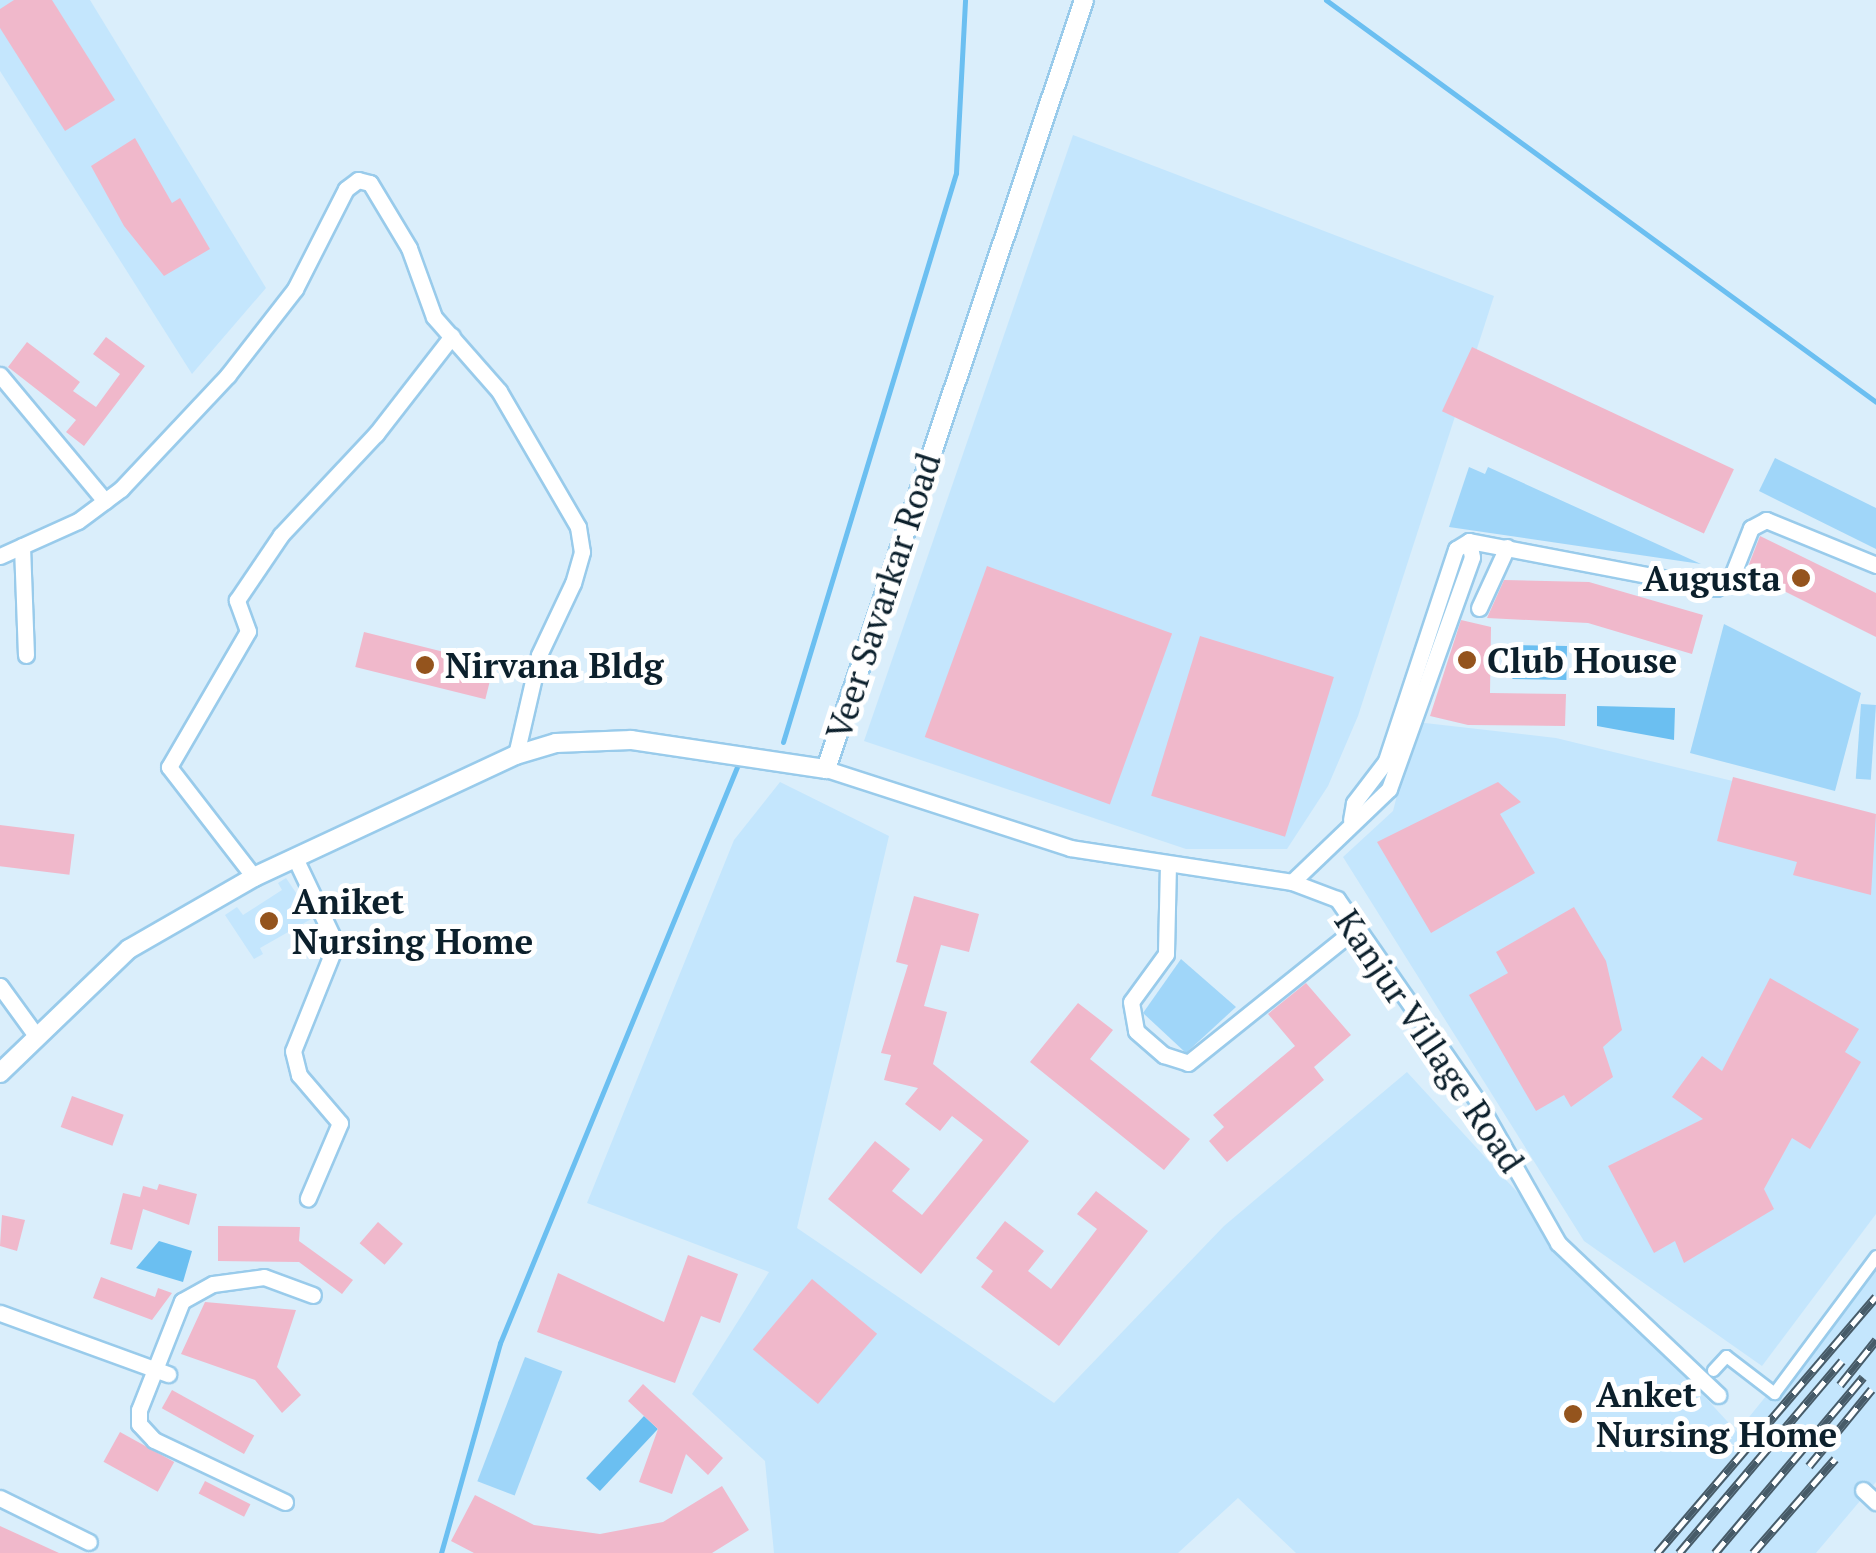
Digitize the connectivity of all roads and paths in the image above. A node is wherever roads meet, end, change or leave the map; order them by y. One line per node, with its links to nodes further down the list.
1 (1084, 0): 12 (street, Veer Savarkar Road)
2 (452, 336): 4 (street); 11 (street); 15 (street)
3 (0, 375): 4 (street)
4 (105, 501): 5 (street)
5 (22, 546): 7 (street); 10 (street)
6 (1508, 548): 8 (street); 9 (street); 16 (street)
7 (0, 556)
8 (1876, 565)
9 (1479, 608)
10 (26, 656)
11 (516, 755): 12 (street, Veer Savarkar Road); 13 (street, Veer Savarkar Road)
12 (828, 762): 14 (street, Kanjur Village Road)
13 (295, 858): 15 (street, Veer Savarkar Road); 21 (street)
14 (1168, 864): 16 (street, Kanjur Village Road); 17 (street)
15 (254, 877): 19 (street, Veer Savarkar Road)
16 (1292, 882): 17 (street, Kanjur Village Road)
17 (1358, 927): 27 (street, Kanjur Village Road)
18 (0, 986): 19 (street)
19 (37, 1037): 20 (street, Veer Savarkar Road)
20 (0, 1072)
21 (308, 1198)
22 (1876, 1256): 25 (street)
23 (313, 1295): 26 (street)
24 (0, 1313): 26 (street)
25 (1714, 1370)
26 (162, 1372): 30 (street)
27 (1718, 1394)
28 (1869, 1489): 31 (street)
29 (0, 1498): 32 (street)
30 (285, 1502)
31 (1876, 1502)
32 (89, 1542)

